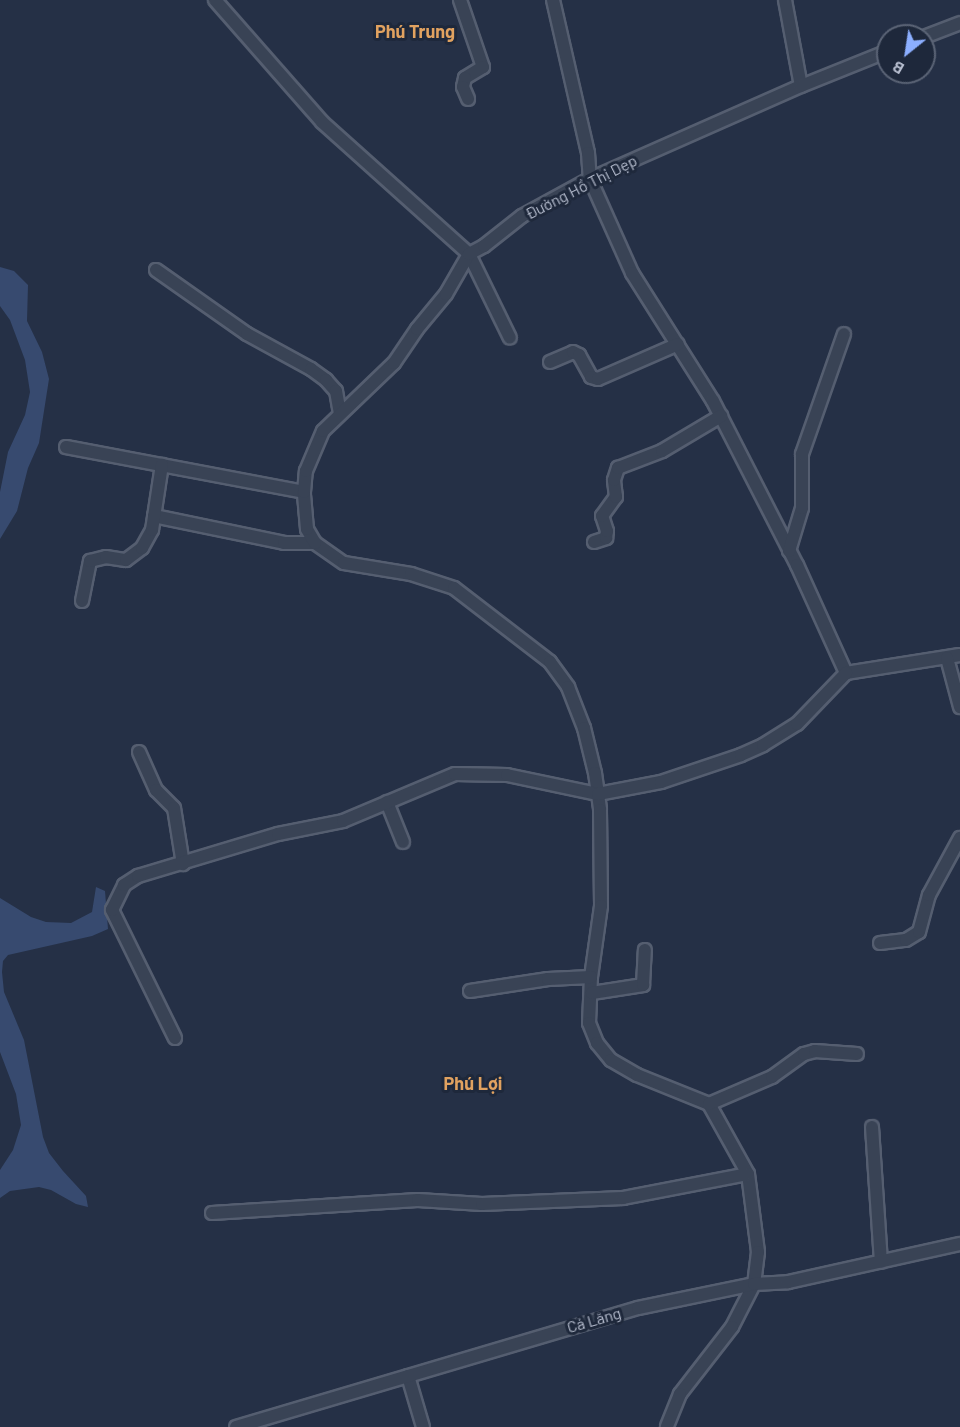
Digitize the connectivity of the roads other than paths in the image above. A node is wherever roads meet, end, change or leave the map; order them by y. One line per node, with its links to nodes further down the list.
1 (215, 0): 11 (street)
2 (460, 0): 9 (street)
3 (553, 0): 10 (street)
4 (785, 0): 8 (street)
5 (960, 23): 6 (street)
6 (936, 32)
7 (876, 56): 8 (street, Đường Hồ Thị Dẹp)
8 (801, 86): 10 (street, Đường Hồ Thị Dẹp)
9 (468, 99)
10 (590, 179): 11 (street, Đường Hồ Thị Dẹp); 15 (street)
11 (470, 254): 14 (street); 17 (street, Đường Hồ Thị Dẹp)
12 (156, 270): 17 (street)
13 (844, 334): 25 (street)
14 (510, 338)
15 (678, 344): 16 (street); 18 (street)
16 (550, 362)
17 (340, 414): 21 (street, Đường Hồ Thị Dẹp)
18 (721, 416): 23 (street); 25 (street)
19 (66, 447): 20 (street)
20 (162, 465): 21 (street); 22 (street)
21 (304, 492): 24 (street, Đường Hồ Thị Dẹp)
22 (154, 516): 24 (street); 26 (street)
23 (594, 542)
24 (315, 543): 32 (street)
25 (789, 551): 29 (street)
26 (82, 601)
27 (960, 655): 28 (street)
28 (947, 658): 29 (street); 30 (street)
29 (846, 673): 32 (street)
30 (960, 707)
31 (139, 753): 36 (street)
32 (598, 794): 33 (street); 39 (street)
33 (387, 802): 35 (street); 36 (street)
34 (960, 838): 37 (street)
35 (403, 842)
36 (183, 864): 42 (street)
37 (880, 943)
38 (645, 950): 41 (street)
39 (591, 977): 40 (street); 41 (street)
40 (470, 992)
41 (592, 993): 44 (street)
42 (176, 1038)
43 (857, 1054): 44 (street)
44 (709, 1104): 46 (street)
45 (872, 1127): 49 (street)
46 (748, 1174): 47 (street); 50 (street)
47 (213, 1213)
48 (960, 1244): 49 (street, Cá Lăng)
49 (881, 1262): 50 (street, Cá Lăng)
50 (754, 1284): 51 (street, Cá Lăng); 54 (street)
51 (408, 1376): 52 (street, Cá Lăng); 53 (street)
52 (236, 1427)
53 (423, 1427)
54 (667, 1427)

